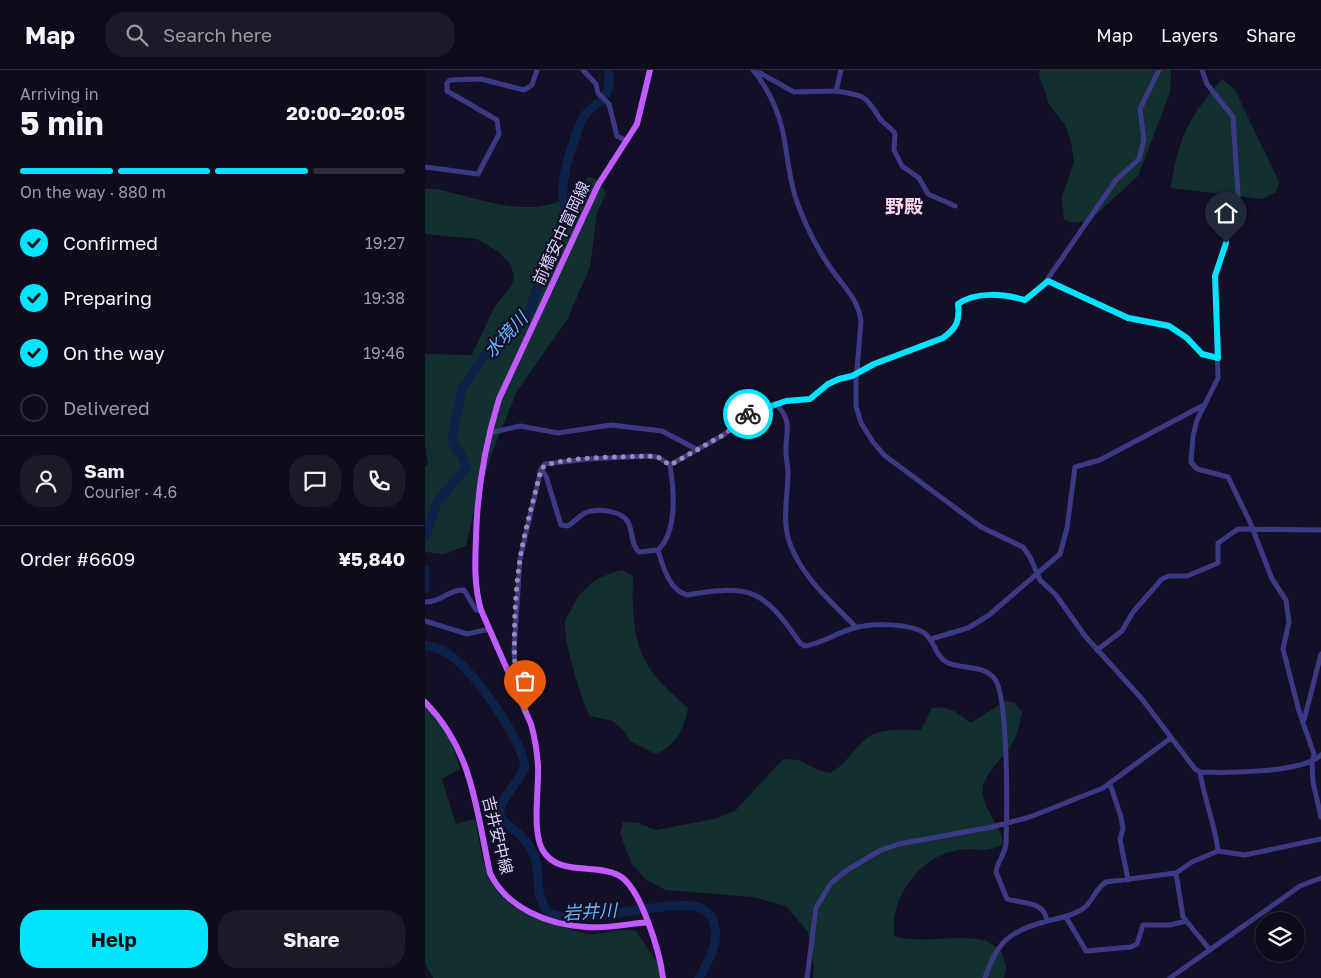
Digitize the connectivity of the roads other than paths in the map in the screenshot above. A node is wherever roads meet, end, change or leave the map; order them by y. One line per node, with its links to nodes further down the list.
1 (537, 70): 10 (street)
2 (583, 70): 9 (street)
3 (650, 70): 9 (main road, 前橋安中富岡線)
4 (841, 70): 8 (street)
5 (1159, 70): 12 (street)
6 (1203, 70): 13 (street)
7 (755, 72): 8 (street); 14 (street)
8 (836, 91): 11 (street)
9 (627, 141): 17 (main road, 前橋安中富岡線)
10 (425, 167)
11 (955, 206)
12 (1048, 281): 13 (street); 14 (street)
13 (1218, 358): 16 (street)
14 (857, 373): 15 (street); 24 (street)
15 (776, 404): 18 (street); 28 (street)
16 (1202, 406): 21 (street); 24 (street)
17 (489, 433): 18 (street); 26 (main road, 前橋安中富岡線)
18 (698, 450): 19 (street)
19 (670, 465): 20 (street); 23 (street)
20 (541, 469): 23 (street); 33 (street)
21 (1252, 528): 22 (street); 31 (street); 35 (street)
22 (1321, 530)
23 (658, 550): 28 (street)
24 (1036, 574): 30 (street); 31 (street)
25 (425, 602): 26 (street)
26 (481, 610): 29 (main road, 前橋安中富岡線)
27 (425, 621): 29 (street)
28 (855, 627): 30 (street)
29 (489, 629): 33 (main road, 前橋安中富岡線)
30 (931, 639): 42 (street)
31 (1097, 650): 36 (street)
32 (1321, 654): 35 (street)
33 (513, 684): 49 (main road, 前橋安中富岡線)
34 (425, 702): 49 (main road, 吉井安中線)
35 (1304, 720): 38 (street)
36 (1171, 738): 39 (street); 40 (street)
37 (1321, 755): 38 (street)
38 (1312, 762): 39 (street); 41 (street)
39 (1200, 772): 44 (street)
40 (1110, 784): 42 (street); 47 (street)
41 (1321, 817)
42 (1005, 824): 50 (street); 54 (street)
43 (1321, 839): 44 (street)
44 (1218, 851): 45 (street)
45 (1176, 873): 47 (street); 51 (street)
46 (1321, 878): 52 (street)
47 (1128, 880): 48 (street)
48 (1067, 917): 50 (street); 51 (street)
49 (647, 920): 53 (main road)
50 (1047, 921): 55 (street)
51 (1186, 921): 52 (street)
52 (1210, 950): 56 (street)
53 (663, 978)
54 (807, 978)
55 (985, 978)
56 (1170, 978)

